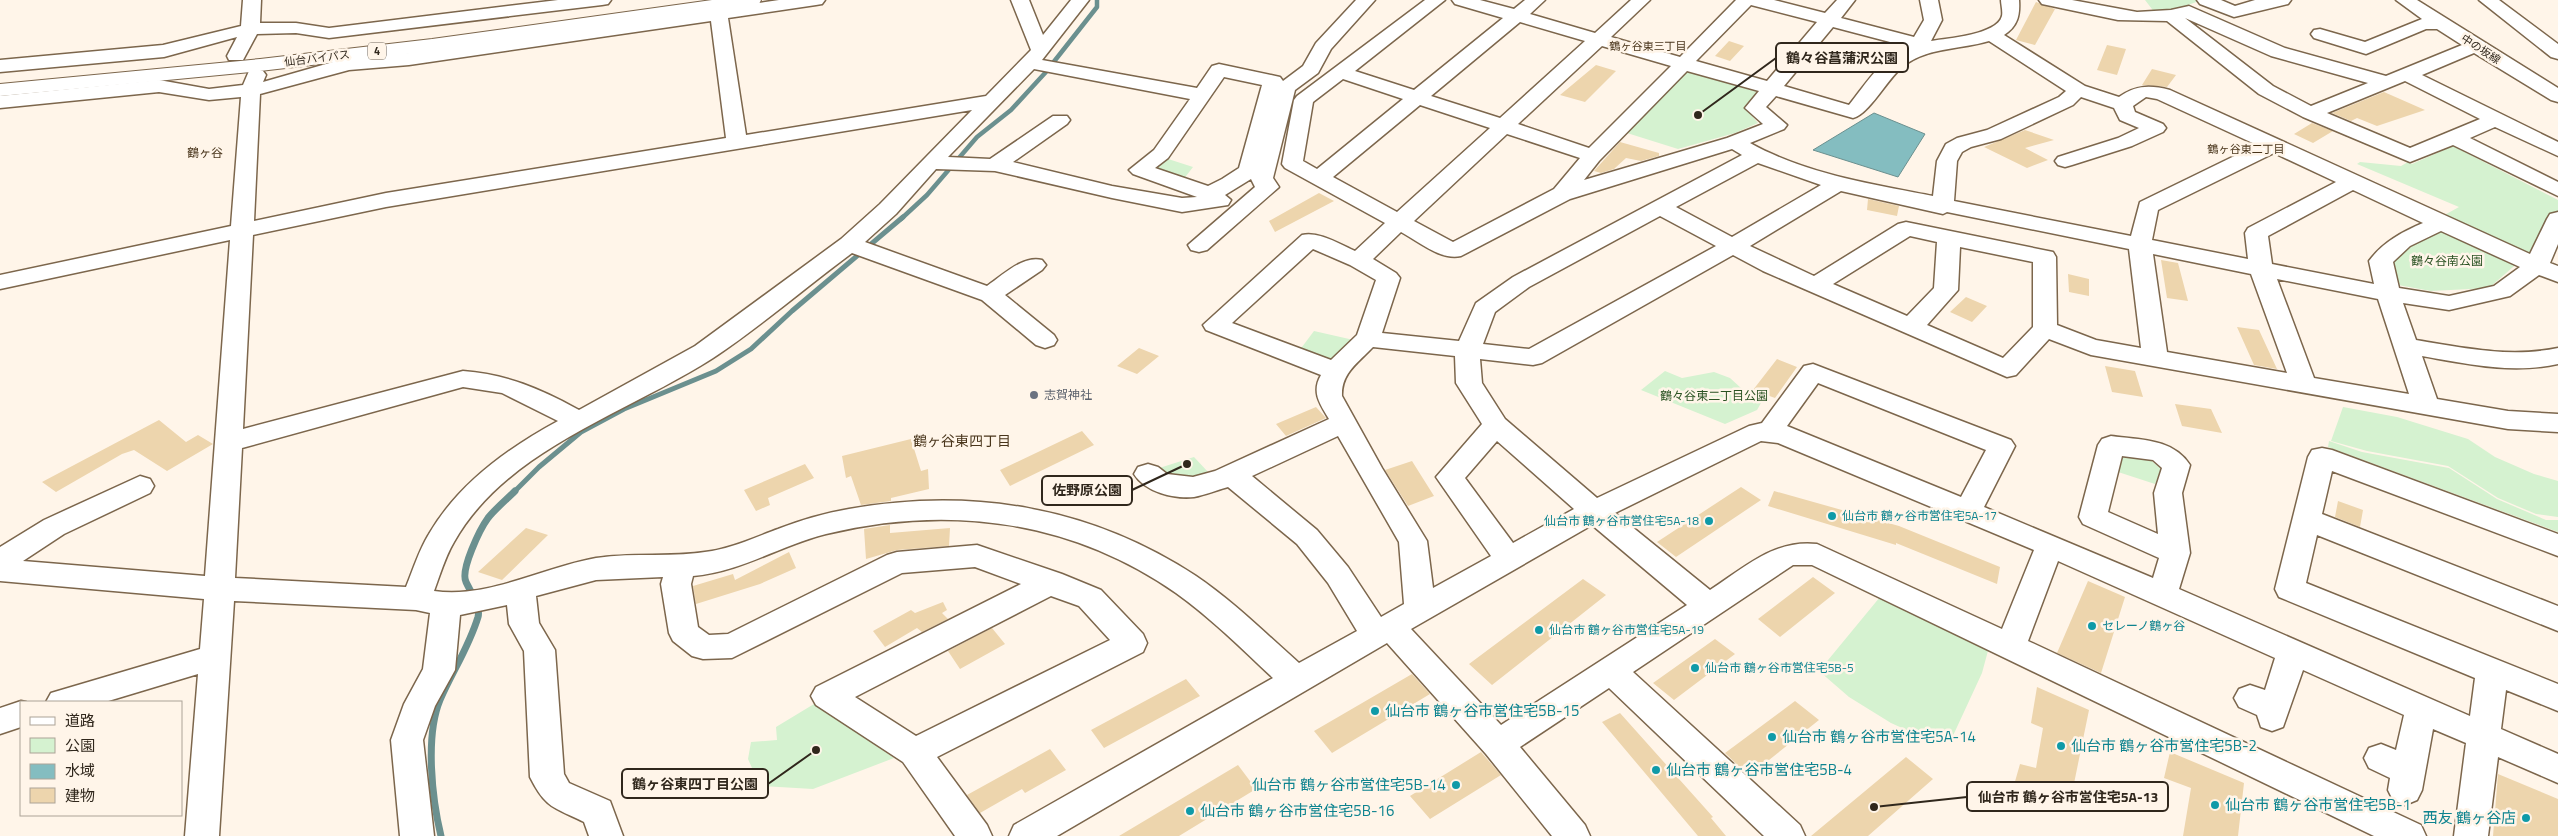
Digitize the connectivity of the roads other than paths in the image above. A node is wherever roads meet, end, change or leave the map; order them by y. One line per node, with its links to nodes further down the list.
1 (252, 0): 28 (street)
2 (602, 0): 28 (street)
3 (676, 0): 35 (highway, 仙台バイパス / 4)
4 (752, 0): 38 (highway, 仙台バイパス / 4)
5 (1020, 0): 36 (street)
6 (1080, 0): 36 (street)
7 (1366, 0): 72 (street)
8 (1436, 0): 40 (street)
9 (1461, 0): 25 (street)
10 (1536, 0): 25 (street)
11 (1641, 0): 31 (street)
12 (1746, 0): 37 (street)
13 (1753, 0): 26 (street)
14 (1846, 0): 26 (street)
15 (1929, 0): 32 (street)
16 (2010, 0): 30 (street)
17 (2048, 0): 23 (street)
18 (2274, 0): 22 (street)
19 (2404, 0): 27 (street, 中の坂線)
20 (2488, 0): 34 (street)
21 (807, 1): 24 (street)
22 (2208, 1): 23 (street)
23 (2180, 14): 45 (street); 56 (street)
24 (719, 15): 48 (street); 61 (street)
25 (1516, 16): 31 (street); 52 (street)
26 (1830, 20): 32 (street); 46 (street)
27 (2441, 23): 29 (street); 33 (street, 中の坂線)
28 (250, 30): 35 (street); 39 (street)
29 (2320, 34)
30 (1992, 35): 32 (street); 49 (street)
31 (1598, 40): 37 (street); 59 (street)
32 (1926, 45): 46 (street)
33 (2476, 46): 42 (street); 43 (street, 中の坂線)
34 (2558, 52)
35 (236, 56): 44 (highway, 仙台バイパス / 4)
36 (1042, 62): 50 (street); 53 (street)
37 (1683, 64): 46 (street); 66 (street)
38 (260, 65): 47 (highway, 仙台バイパス / 4); 48 (street)
39 (0, 66)
40 (1340, 72): 52 (street); 71 (street)
41 (2553, 73): 43 (street)
42 (2405, 74): 45 (street); 57 (street)
43 (2519, 74): 51 (street, 中の坂線)
44 (0, 78)
45 (2387, 82): 56 (street)
46 (1772, 88): 62 (street)
47 (0, 90)
48 (252, 90): 54 (street); 83 (street)
49 (2078, 90): 55 (street); 78 (street)
50 (1202, 95): 70 (street); 70 (street)
51 (2558, 96)
52 (1418, 97): 59 (street); 71 (street)
53 (990, 101): 61 (street); 68 (street)
54 (0, 102)
55 (2122, 104): 63 (street); 67 (street)
56 (2310, 113): 60 (street)
57 (2496, 119): 60 (street); 64 (street)
58 (1060, 120): 69 (street)
59 (1502, 127): 66 (street); 81 (street)
60 (2453, 137): 75 (street)
61 (737, 141): 83 (street)
62 (1734, 142): 65 (street); 77 (street)
63 (2272, 146): 73 (street); 86 (street)
64 (2558, 150)
65 (1757, 155): 74 (street); 79 (street)
66 (1594, 156): 77 (street)
67 (2065, 161)
68 (947, 163): 69 (street); 88 (street)
69 (995, 165): 76 (street)
70 (1140, 170): 76 (street)
71 (1318, 178): 81 (street)
72 (1262, 182): 76 (street); 85 (street)
73 (2353, 182): 82 (street); 92 (street)
74 (1838, 184): 78 (street); 87 (street)
75 (2558, 190)
76 (1112, 192)
77 (1562, 194): 81 (street)
78 (1943, 207): 86 (street)
79 (1661, 208): 87 (street); 103 (street)
80 (2558, 220): 91 (street)
81 (1397, 222): 89 (street)
82 (2441, 223): 91 (street); 96 (street)
83 (244, 228): 94 (street); 114 (street)
84 (1949, 237): 95 (street); 98 (street); 99 (street)
85 (1199, 244)
86 (2140, 244): 92 (street); 105 (street)
87 (1731, 247): 95 (street); 103 (street)
88 (859, 248): 97 (street); 109 (street)
89 (1358, 260): 100 (street); 106 (street)
90 (1034, 265): 97 (street)
91 (2537, 265): 93 (street); 96 (street)
92 (2261, 268): 96 (street); 107 (street)
93 (2558, 275)
94 (0, 282)
95 (1816, 285): 98 (street)
96 (2388, 294): 102 (street)
97 (990, 295): 101 (street)
98 (1911, 327): 99 (street)
99 (2045, 329): 105 (street)
100 (1367, 339): 103 (street); 106 (street)
101 (1045, 340)
102 (2406, 346): 104 (street); 108 (street)
103 (1467, 352): 112 (street)
104 (2558, 356)
105 (2155, 358): 107 (street)
106 (1335, 371): 110 (street)
107 (2321, 394): 108 (street)
108 (2426, 405): 111 (street)
109 (580, 421): 114 (street); 132 (street)
110 (1344, 423): 116 (street); 134 (street)
111 (2558, 424)
112 (1496, 425): 118 (street); 124 (street)
113 (1770, 431): 118 (street); 119 (street); 119 (street)
114 (230, 442): 129 (street)
115 (1148, 474): 116 (street)
116 (1232, 475): 136 (street)
117 (140, 486): 125 (street)
118 (1594, 511): 124 (street); 133 (street)
119 (1968, 511): 121 (street)
120 (2306, 519): 122 (street); 135 (street); 141 (street)
121 (2050, 545): 131 (street); 137 (street)
122 (2558, 545)
123 (2175, 553): 131 (street)
124 (1509, 559): 134 (street)
125 (0, 561)
126 (681, 566): 128 (street); 130 (street); 142 (street)
127 (0, 570): 129 (street)
128 (1052, 582): 151 (street); 151 (street)
129 (220, 588): 132 (street); 139 (street)
130 (520, 589): 132 (street); 156 (street)
131 (2163, 594): 138 (street)
132 (440, 602): 155 (street)
133 (1709, 606): 137 (street); 140 (street)
134 (1420, 609): 136 (street)
135 (2558, 619)
136 (1383, 630): 142 (street); 150 (street)
137 (2011, 646): 161 (street)
138 (2293, 652): 145 (street); 146 (street)
139 (215, 657): 144 (street); 154 (street)
140 (1612, 670): 150 (street); 160 (street)
141 (2492, 672): 143 (street); 149 (street)
142 (1296, 680): 158 (street)
143 (2558, 698)
144 (65, 701)
145 (2266, 708)
146 (2420, 709): 149 (street); 153 (street)
147 (20, 714): 148 (street)
148 (0, 721)
149 (2485, 737): 152 (street); 162 (street)
150 (1498, 744): 159 (street)
151 (915, 752): 157 (street)
152 (2558, 769)
153 (2398, 773)
154 (202, 836)
155 (417, 836)
156 (606, 836)
157 (975, 836)
158 (1026, 836)
159 (1573, 836)
160 (1788, 836)
161 (2410, 836)
162 (2471, 836)

